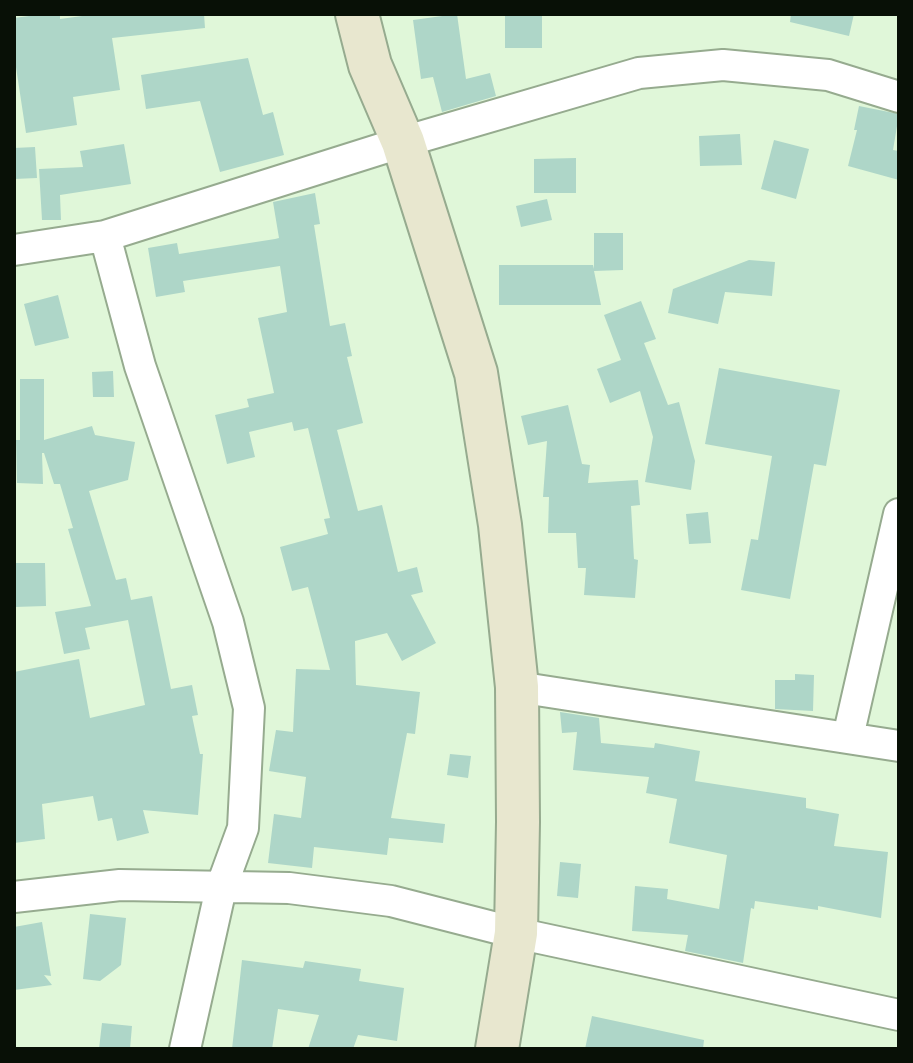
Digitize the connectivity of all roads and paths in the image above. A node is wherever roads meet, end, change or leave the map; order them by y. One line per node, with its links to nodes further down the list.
1 (357, 14): 3 (street)
2 (899, 97): 3 (street)
3 (403, 142): 4 (street); 7 (street)
4 (105, 236): 5 (street); 10 (street)
5 (14, 250)
6 (899, 514): 8 (street)
7 (517, 687): 8 (street); 12 (street)
8 (848, 737): 9 (street)
9 (899, 746)
10 (221, 888): 11 (street); 12 (street); 14 (street)
11 (14, 897)
12 (516, 933): 13 (street); 15 (street)
13 (899, 1015)
14 (185, 1049)
15 (497, 1049)

